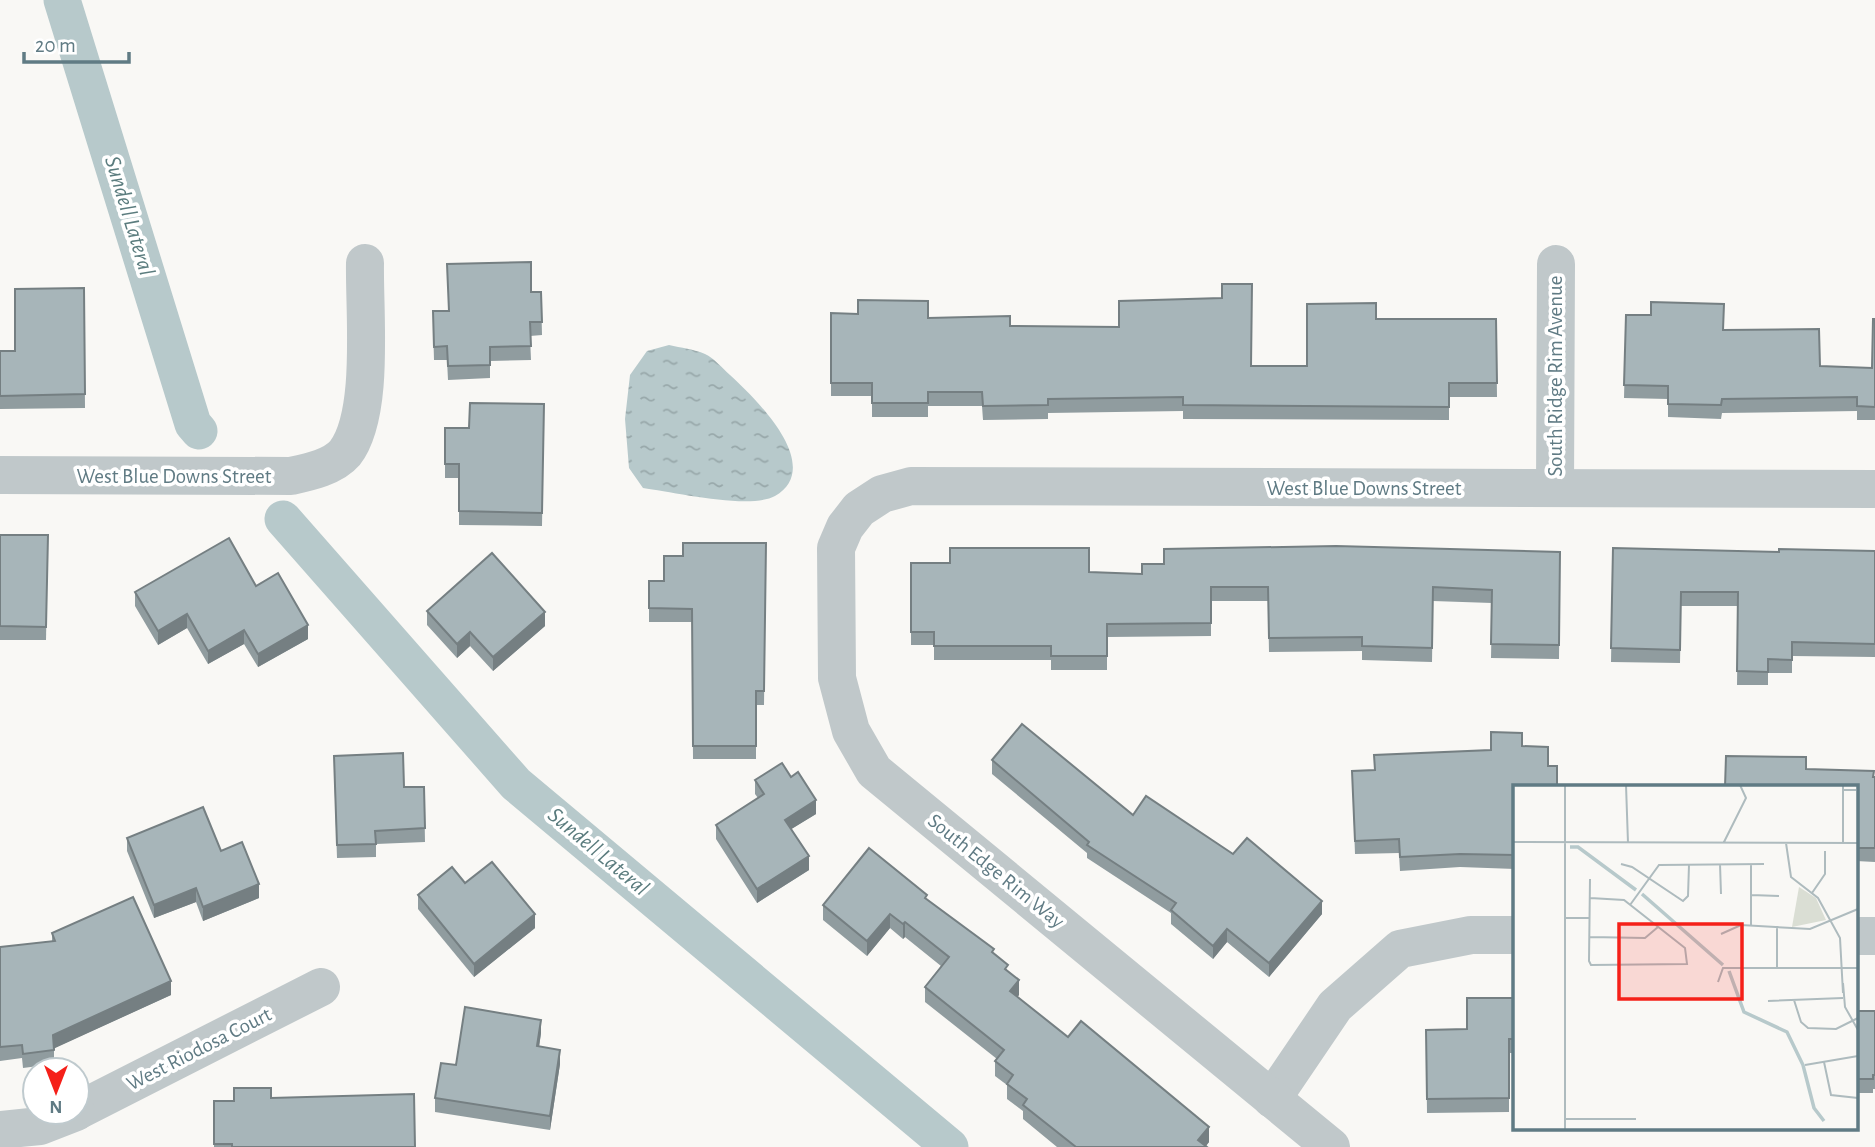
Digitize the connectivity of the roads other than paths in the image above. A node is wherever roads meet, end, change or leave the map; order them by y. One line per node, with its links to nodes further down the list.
1 (365, 263): 3 (street, West Blue Downs Street)
2 (1556, 264): 4 (street, South Ridge Rim Avenue)
3 (0, 475)
4 (1555, 488): 5 (street, West Blue Downs Street); 6 (street, West Blue Downs Street)
5 (1875, 489)
6 (859, 509): 11 (street, South Edge Rim Way)
7 (1513, 935): 11 (street)
8 (1857, 936): 9 (street)
9 (1875, 936)
10 (321, 987): 12 (street, West Riodosa Court)
11 (1272, 1098): 15 (street, South Edge Rim Way)
12 (91, 1104)
13 (40, 1126): 14 (street, West Riodosa Court)
14 (0, 1130)
15 (1331, 1147)

